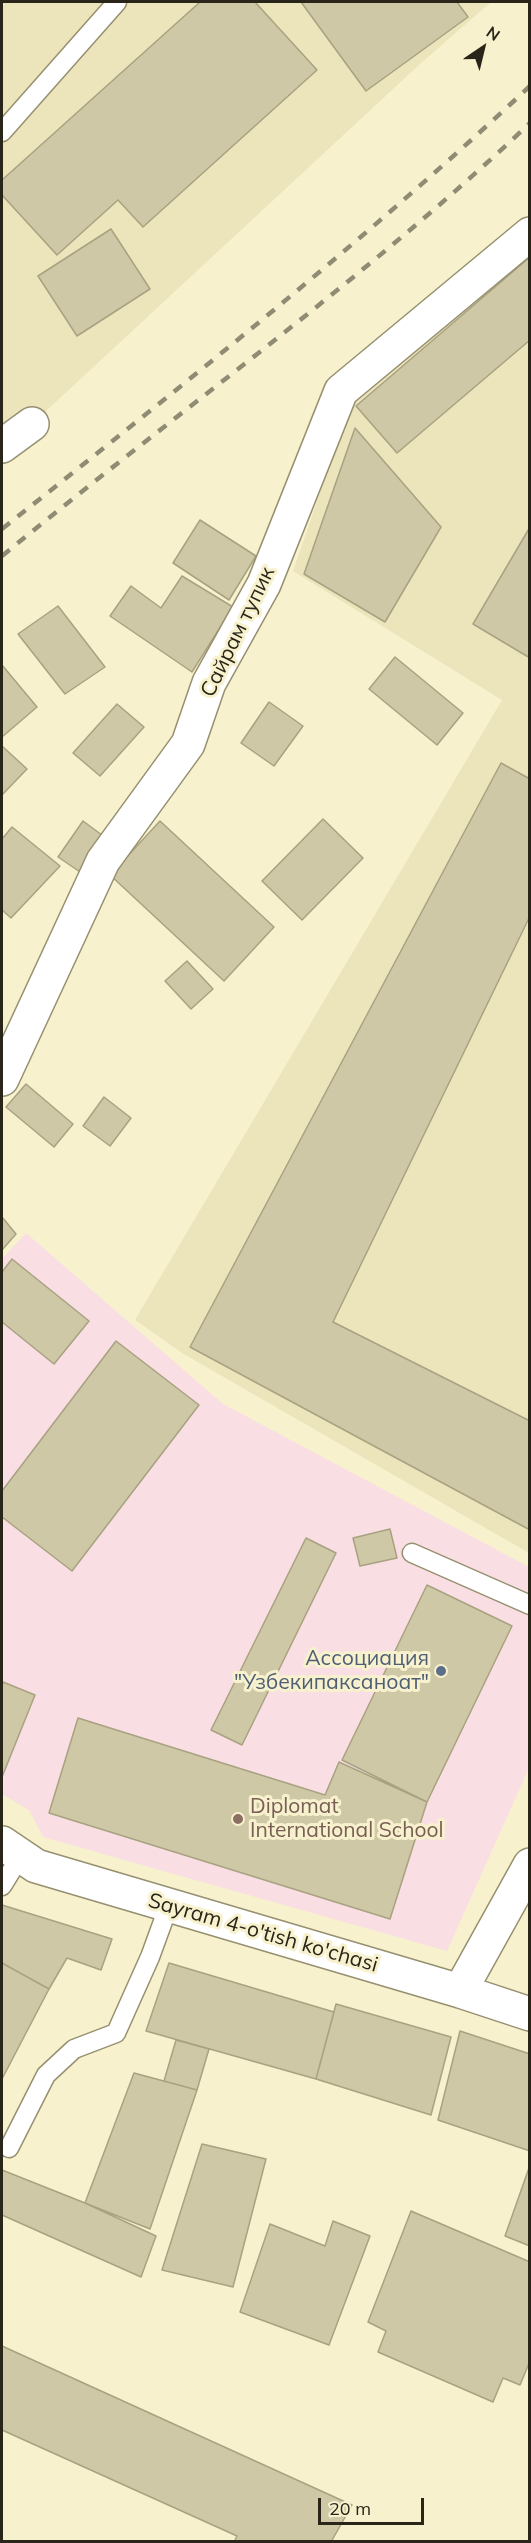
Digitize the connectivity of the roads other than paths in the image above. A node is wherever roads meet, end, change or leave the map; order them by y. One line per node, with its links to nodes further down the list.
1 (117, 2): 2 (lane)
2 (2, 132)
3 (530, 234): 6 (street, Сайрам тупик)
4 (32, 424): 5 (street)
5 (2, 446)
6 (2, 1079)
7 (412, 1553): 8 (lane)
8 (530, 1605)
9 (11, 1850): 11 (lane); 12 (street, Sayram 4-o'tish ko'chasi)
10 (530, 1865): 13 (street)
11 (2, 1886)
12 (169, 1905): 13 (street, Sayram 4-o'tish ko'chasi); 15 (lane)
13 (460, 1991): 14 (street, Sayram 4-o'tish ko'chasi)
14 (530, 2014)
15 (9, 2148)

